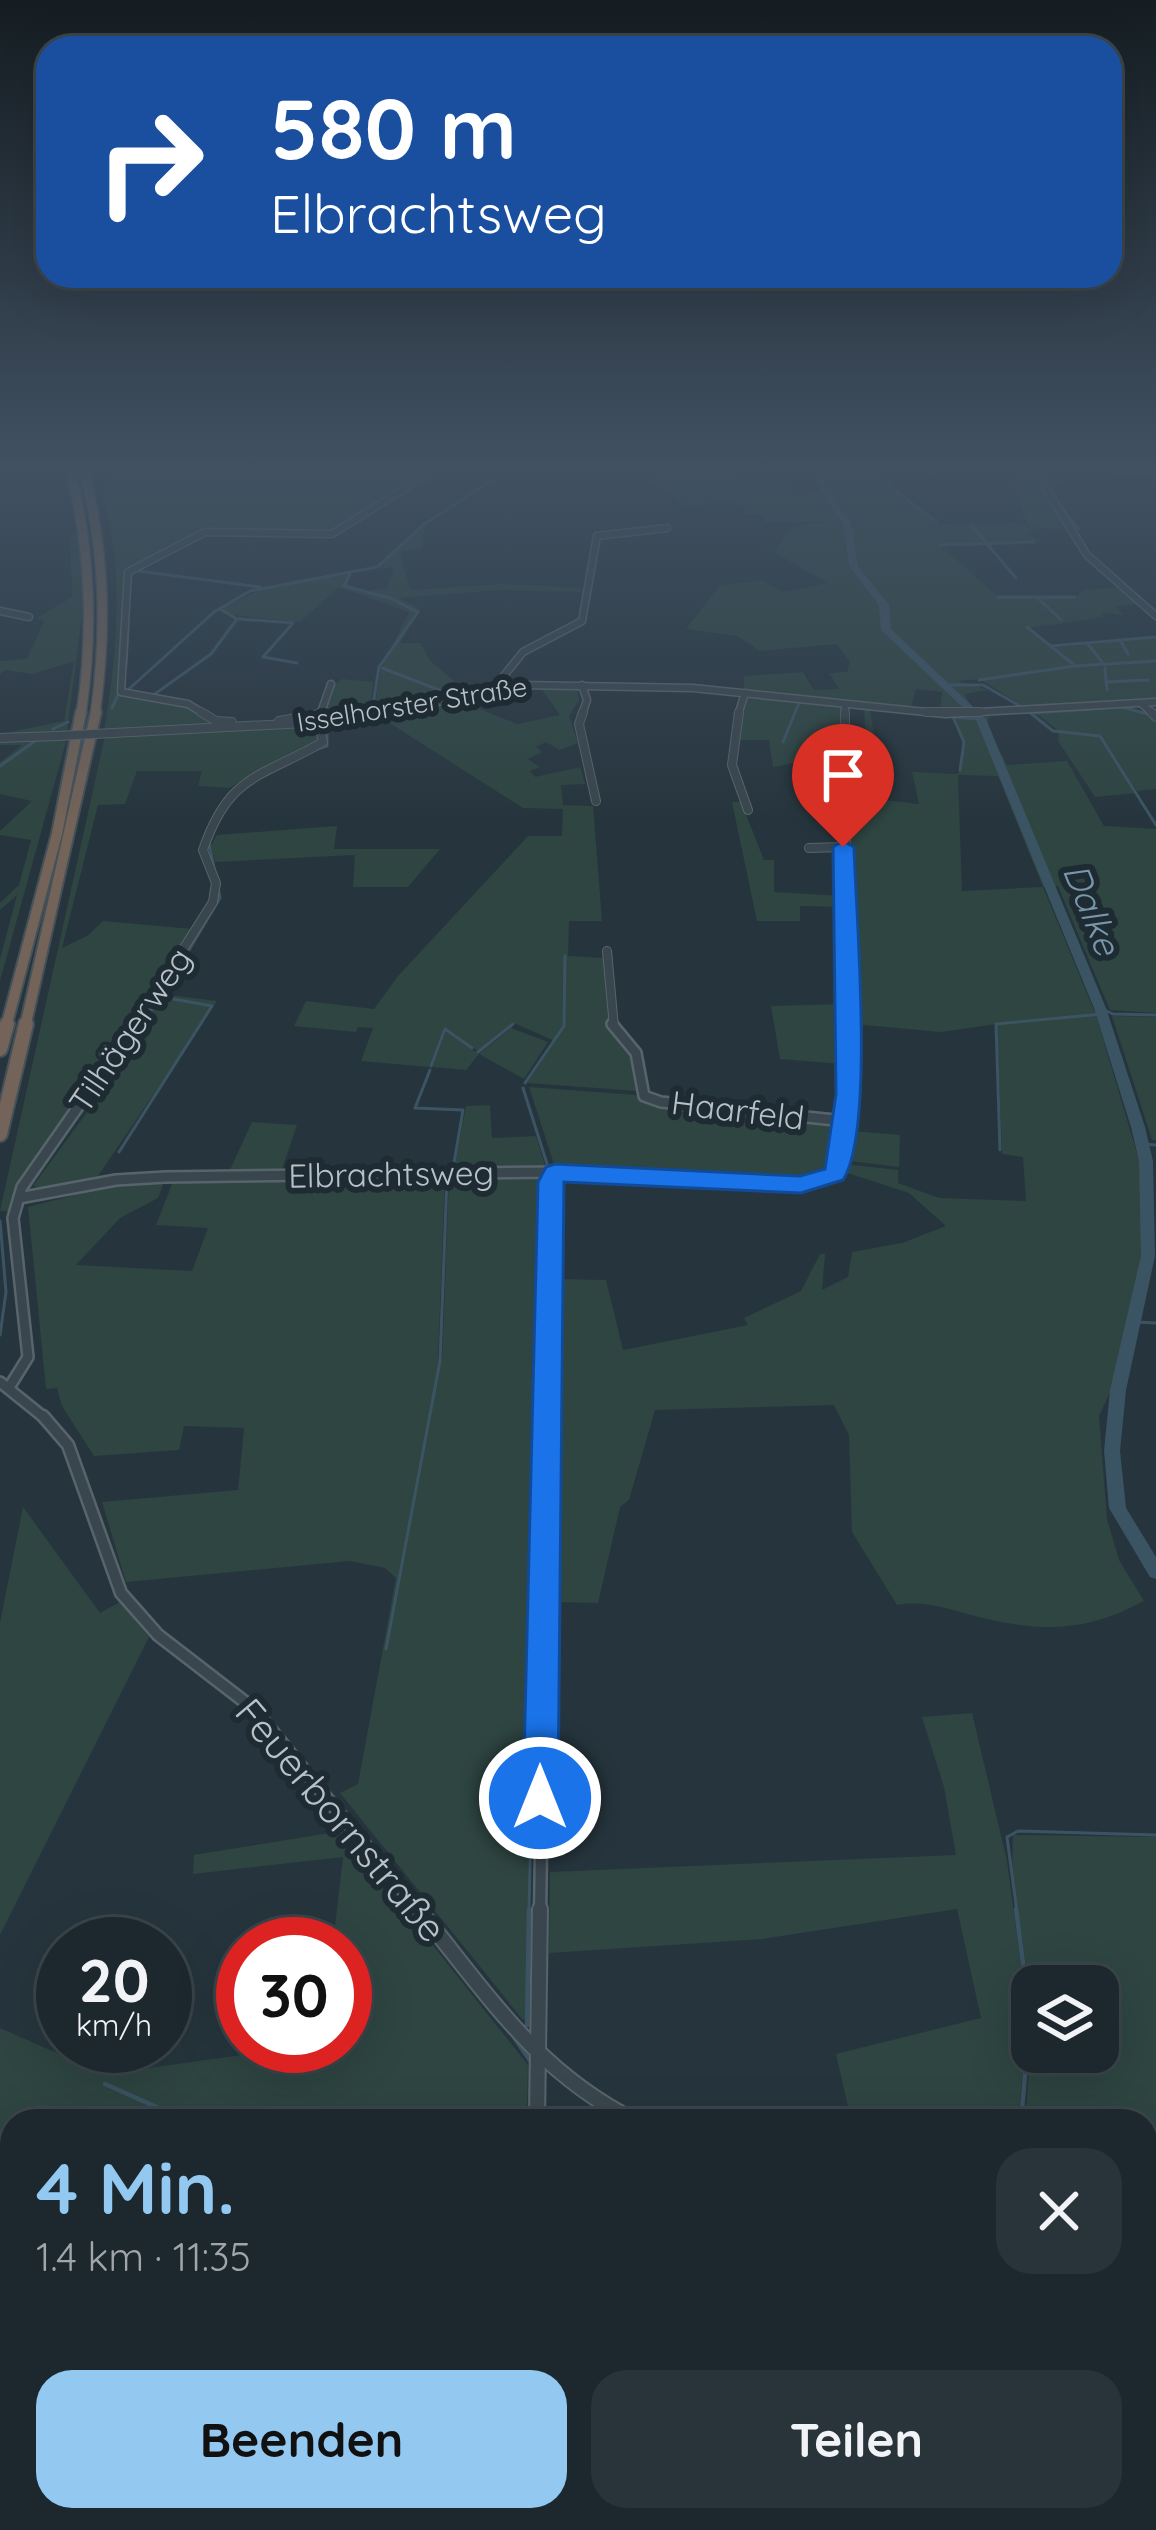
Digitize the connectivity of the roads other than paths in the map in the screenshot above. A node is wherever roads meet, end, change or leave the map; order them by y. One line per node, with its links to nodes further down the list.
1 (89, 584): 24 (highway)
2 (104, 584): 26 (highway)
3 (124, 584): 17 (street)
4 (589, 584): 11 (street)
5 (1120, 584): 7 (street)
6 (0, 610): 8 (street)
7 (1156, 616)
8 (29, 617)
9 (331, 684): 17 (street)
10 (582, 685): 11 (street, Isselhorster Straße); 12 (street, Isselhorster Straße); 19 (street)
11 (500, 687): 17 (street, Isselhorster Straße)
12 (745, 693): 14 (street, Isselhorster Straße); 20 (street)
13 (1156, 702): 15 (street, Isselhorster Straße)
14 (845, 704): 15 (street, Isselhorster Straße); 21 (street)
15 (1141, 704): 16 (street)
16 (1156, 716)
17 (320, 718): 18 (street, Isselhorster Straße, bridge); 28 (street, Tilhägerweg)
18 (0, 738)
19 (596, 801)
20 (748, 810)
21 (843, 847): 22 (street); 25 (street)
22 (808, 848)
23 (607, 951): 25 (street, Haarfeld)
24 (0, 1048)
25 (845, 1121): 27 (street, Elbrachtsweg)
26 (0, 1134)
27 (555, 1172): 28 (street, Elbrachtsweg); 30 (street)
28 (19, 1198): 29 (street)
29 (5, 1384): 30 (street, Feuerbornstraße)
30 (538, 2056): 31 (street); 32 (street, Feuerbornstraße)
31 (537, 2109)
32 (611, 2109)

